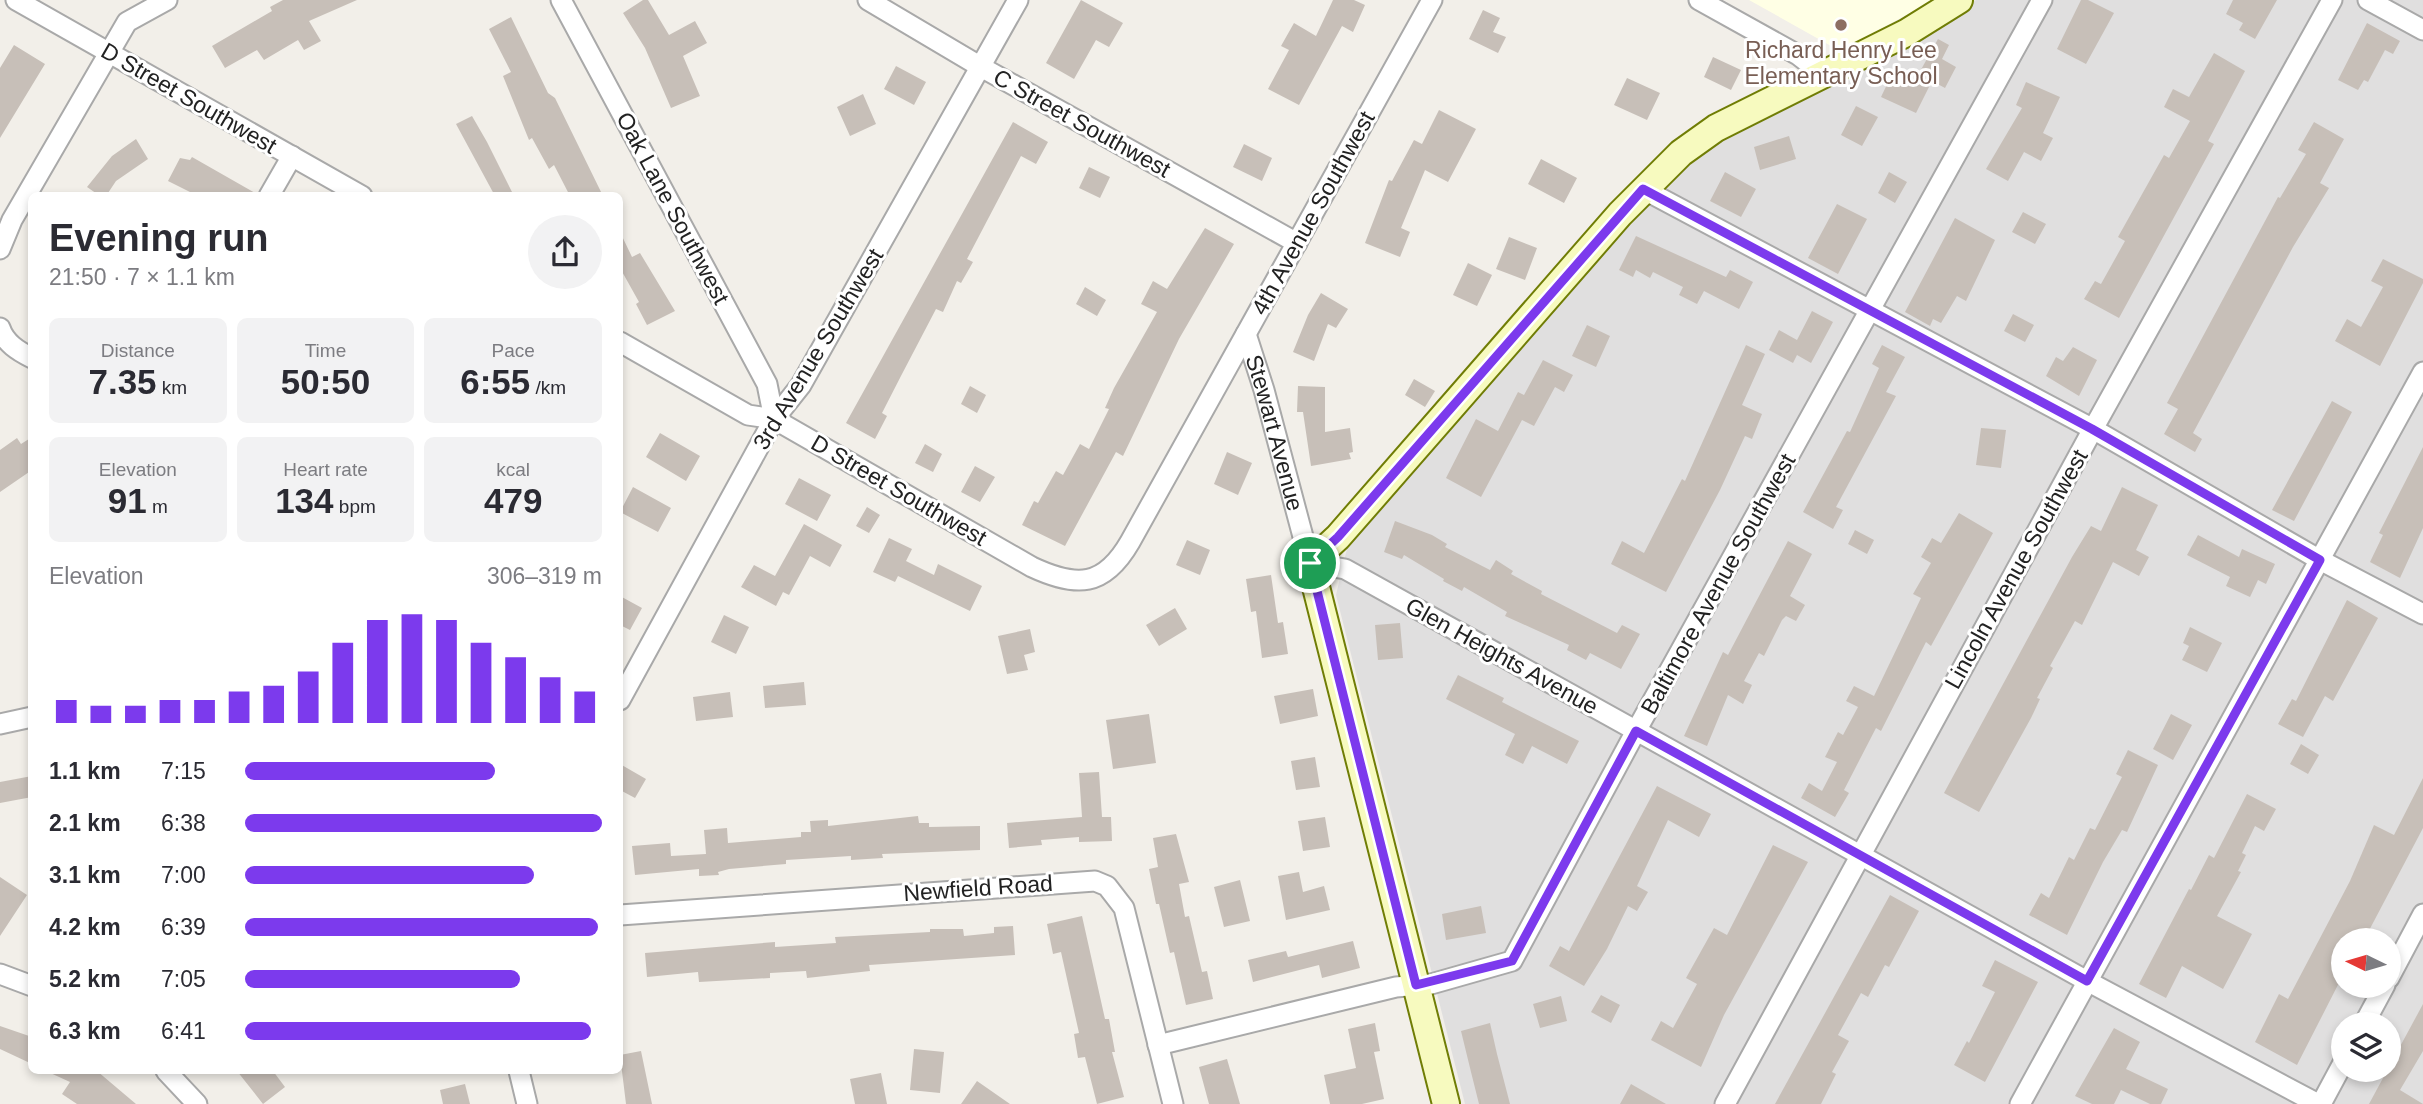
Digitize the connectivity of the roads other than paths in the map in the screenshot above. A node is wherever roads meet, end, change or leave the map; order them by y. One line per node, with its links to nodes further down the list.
1 (16, 0): 13 (street, D Street Southwest)
2 (167, 0): 13 (street)
3 (561, 0): 30 (street, Oak Lane Southwest)
4 (868, 0): 14 (street, C Street Southwest)
5 (1018, 0): 14 (street, 3rd Avenue Southwest)
6 (1432, 0): 22 (street, 4th Avenue Southwest)
7 (1699, 0): 15 (street)
8 (1959, 0): 15 (street)
9 (2042, 0): 24 (street, Baltimore Avenue Southwest)
10 (2332, 0): 31 (street, Lincoln Avenue Southwest)
11 (2368, 0): 12 (street)
12 (2423, 30)
13 (111, 54): 16 (street, D Street Southwest); 18 (street)
14 (981, 67): 22 (street, C Street Southwest); 30 (street, 3rd Avenue Southwest)
15 (1824, 75): 17 (street)
16 (292, 156): 19 (street); 20 (street, D Street Southwest)
17 (1643, 189): 24 (street); 33 (street)
18 (29, 192)
19 (271, 192)
20 (355, 192)
21 (28, 193): 23 (street)
22 (1297, 243): 26 (street, 4th Avenue Southwest)
23 (0, 249)
24 (1869, 312): 31 (street); 39 (street, Baltimore Avenue Southwest)
25 (1, 334): 28 (street)
26 (1246, 334): 33 (street, Stewart Avenue); 34 (street, 4th Avenue Southwest)
27 (623, 344): 30 (street, D Street Southwest)
28 (28, 356)
29 (2423, 372): 32 (street)
30 (774, 419): 34 (street, D Street Southwest); 36 (street, 3rd Avenue Southwest)
31 (2092, 429): 32 (street); 40 (street, Lincoln Avenue Southwest)
32 (2320, 560): 35 (street); 45 (street)
33 (1310, 563): 39 (street, Glen Heights Avenue); 47 (street, Stewart Avenue)
34 (1109, 571)
35 (2423, 614)
36 (623, 695)
37 (28, 718): 38 (street)
38 (0, 724)
39 (1636, 731): 40 (street, Glen Heights Avenue); 47 (street, Baltimore Avenue Southwest)
40 (1860, 856): 45 (street, Glen Heights Avenue); 56 (street, Lincoln Avenue Southwest)
41 (2423, 914): 43 (street)
42 (623, 915): 48 (street, Newfield Road)
43 (2401, 955)
44 (0, 974): 46 (street)
45 (2087, 981): 57 (street); 58 (street, Glen Heights Avenue)
46 (28, 984)
47 (1416, 985): 48 (street, Baltimore Avenue Southwest); 55 (street, Stewart Avenue)
48 (1158, 1045): 54 (street, Newfield Road)
49 (174, 1074): 52 (street)
50 (520, 1074): 53 (street)
51 (2332, 1082): 58 (street)
52 (197, 1104)
53 (527, 1104)
54 (1173, 1104)
55 (1446, 1104)
56 (1725, 1104)
57 (2020, 1104)
58 (2319, 1104)

